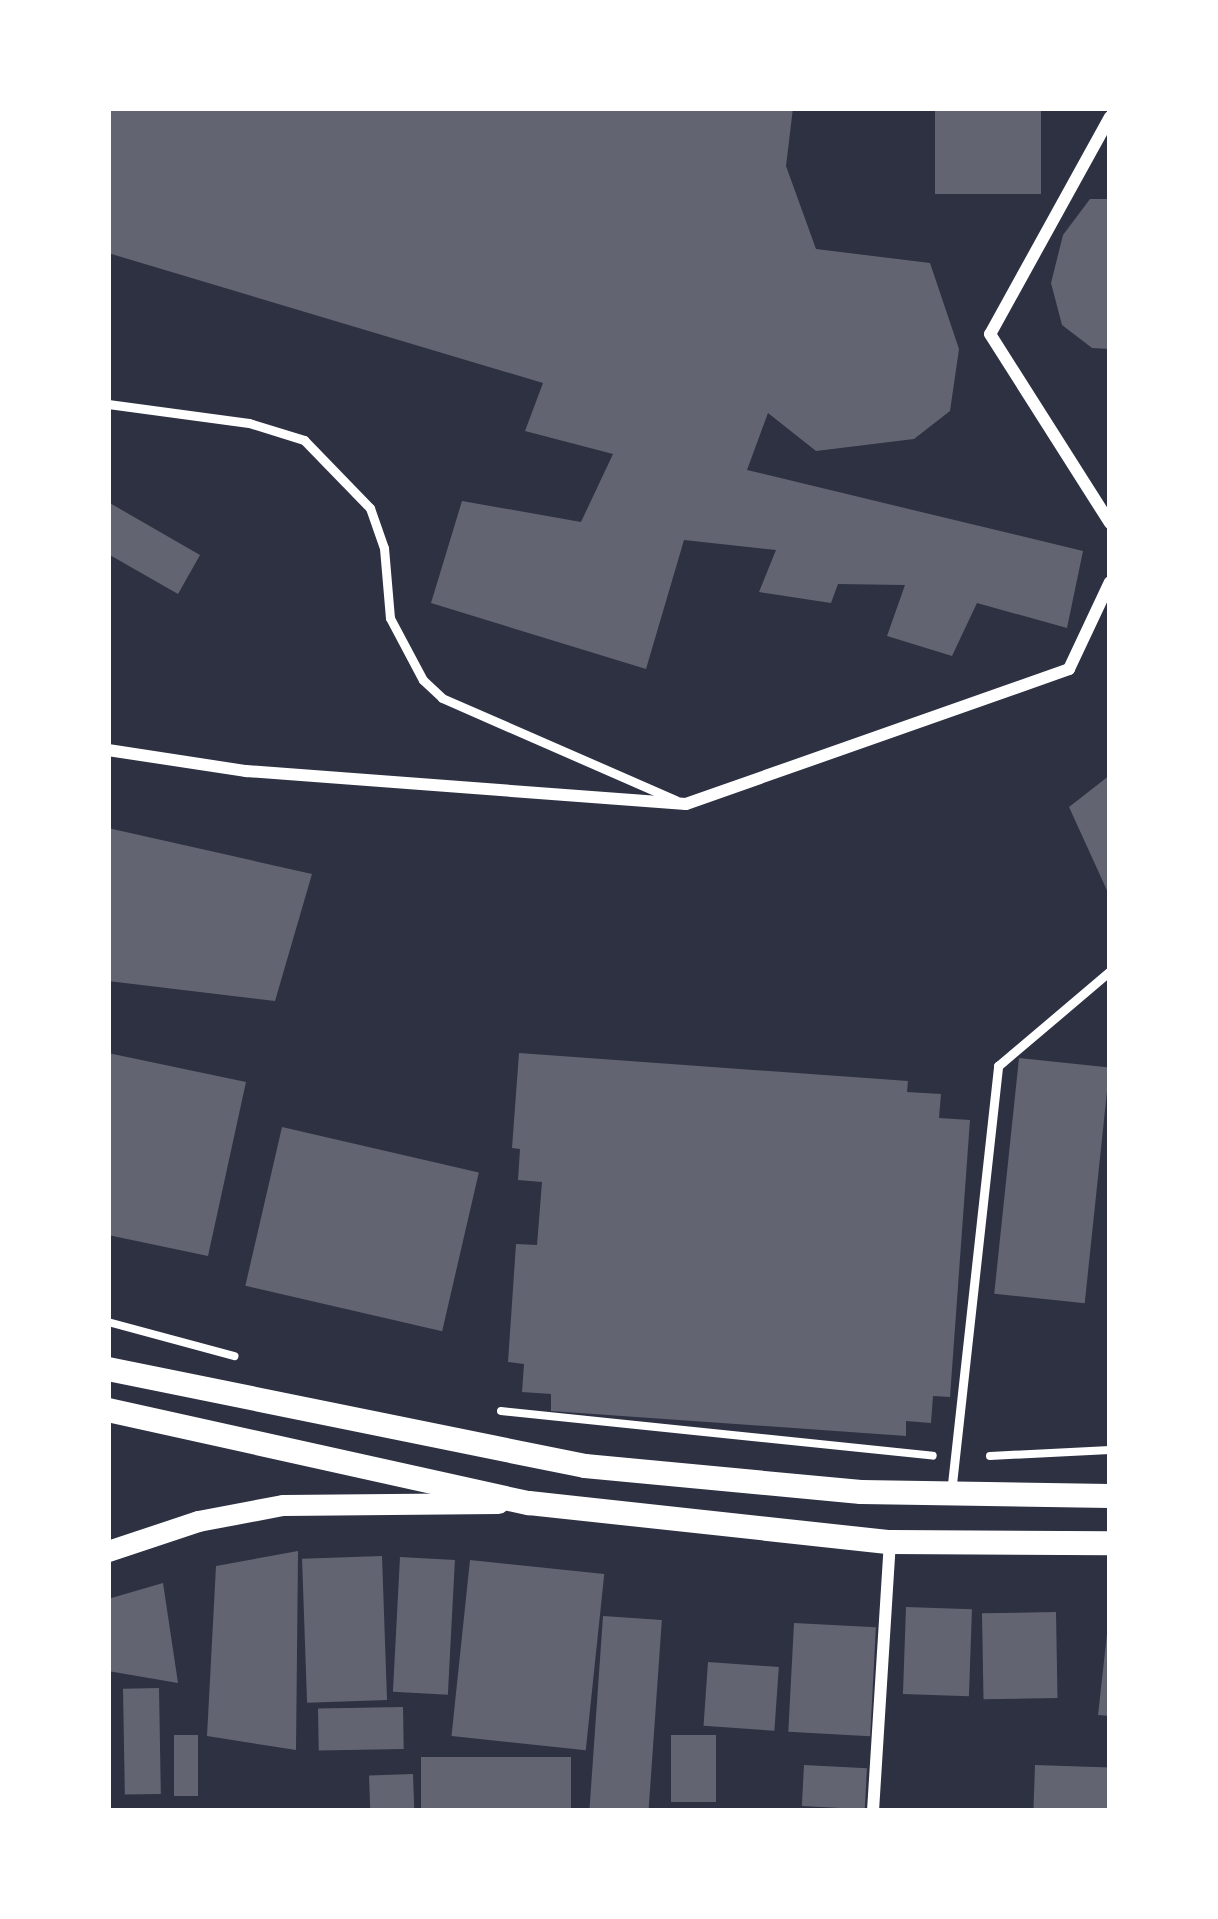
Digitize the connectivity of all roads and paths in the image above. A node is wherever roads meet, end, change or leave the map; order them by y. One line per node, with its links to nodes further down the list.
1 (1110, 117): 3 (street)
2 (108, 404): 6 (lane)
3 (1110, 523)
4 (1110, 582): 6 (street)
5 (108, 750): 6 (street)
6 (686, 804)
7 (1110, 971): 14 (lane)
8 (108, 1322): 9 (path)
9 (242, 1358)
10 (108, 1369): 15 (main road)
11 (490, 1410): 14 (path)
12 (108, 1411): 17 (main road)
13 (1110, 1450): 14 (path)
14 (956, 1458): 15 (lane)
15 (951, 1493): 16 (main road)
16 (1110, 1496)
17 (529, 1503): 18 (main road); 20 (street)
18 (890, 1542): 19 (main road); 21 (street)
19 (1110, 1543)
20 (108, 1551)
21 (873, 1811)

